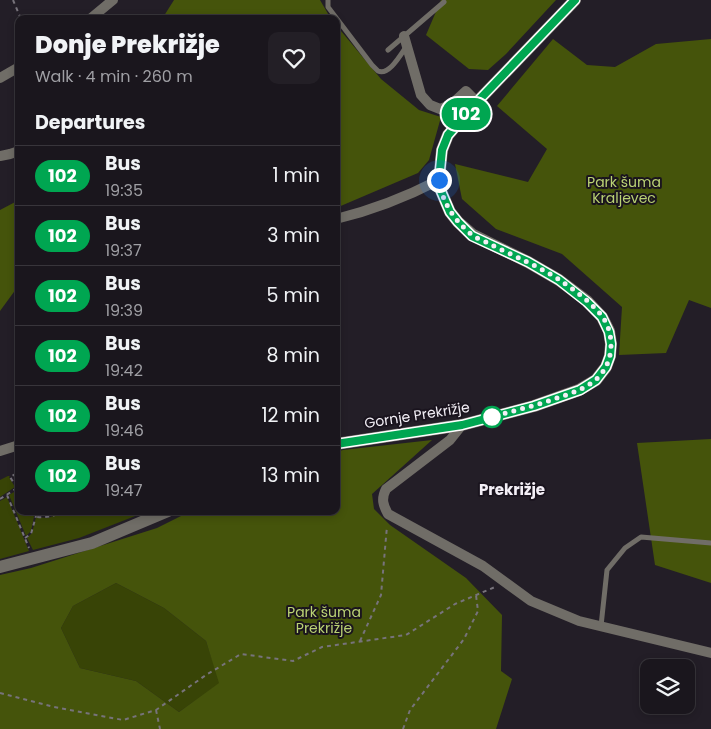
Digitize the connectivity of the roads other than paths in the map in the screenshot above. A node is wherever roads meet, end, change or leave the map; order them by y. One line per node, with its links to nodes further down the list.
1 (113, 0): 5 (street)
2 (328, 0): 6 (lane)
3 (575, 0): 12 (street, Gornje Prekrižje)
4 (444, 2): 8 (lane)
5 (95, 15)
6 (334, 15)
7 (340, 23): 8 (lane)
8 (405, 41): 9 (lane); 12 (street)
9 (388, 50)
10 (15, 69): 11 (street)
11 (0, 78)
12 (477, 102): 15 (street, Gornje Prekrižje)
13 (10, 154): 14 (street)
14 (0, 162)
15 (439, 180): 16 (street); 17 (street, Gornje Prekrižje)
16 (340, 218)
17 (462, 425): 18 (street, Gornje Prekrižje); 24 (street)
18 (340, 443)
19 (15, 446): 20 (street)
20 (0, 451)
21 (158, 515): 23 (street)
22 (711, 543): 24 (lane)
23 (0, 567)
24 (601, 626): 25 (street)
25 (711, 653)

